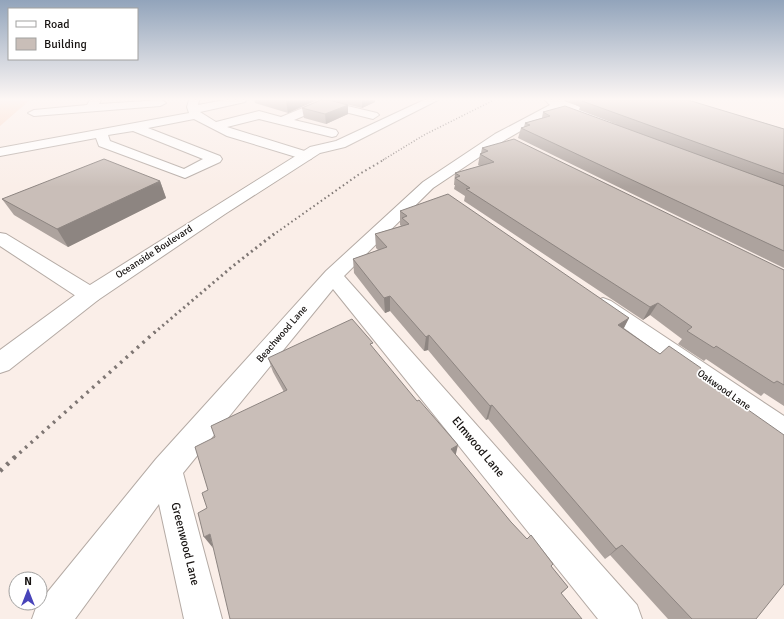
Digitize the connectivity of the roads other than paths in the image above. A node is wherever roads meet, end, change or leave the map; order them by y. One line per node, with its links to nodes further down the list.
1 (120, 129): 8 (street)
2 (141, 129): 8 (street)
3 (225, 129): 11 (street)
4 (315, 129): 9 (street)
5 (341, 129): 9 (street, Oceanside Boulevard)
6 (372, 129): 11 (street, Oceanside Boulevard)
7 (520, 129): 12 (street, Beachwood Lane)
8 (101, 133): 10 (street)
9 (332, 133): 11 (street, Oceanside Boulevard)
10 (0, 152)
11 (310, 153): 16 (street, Oceanside Boulevard)
12 (428, 185): 13 (street); 15 (street, Beachwood Lane)
13 (447, 198)
14 (0, 238): 16 (street)
15 (333, 276): 20 (street, Beachwood Lane); 23 (street, Elmwood Lane)
16 (90, 295): 18 (street, Oceanside Boulevard)
17 (589, 296): 19 (street, Oakwood Lane)
18 (0, 363)
19 (784, 432)
20 (166, 468): 21 (street, Beachwood Lane); 22 (street, Greenwood Lane)
21 (51, 619)
22 (203, 619)
23 (623, 619)

